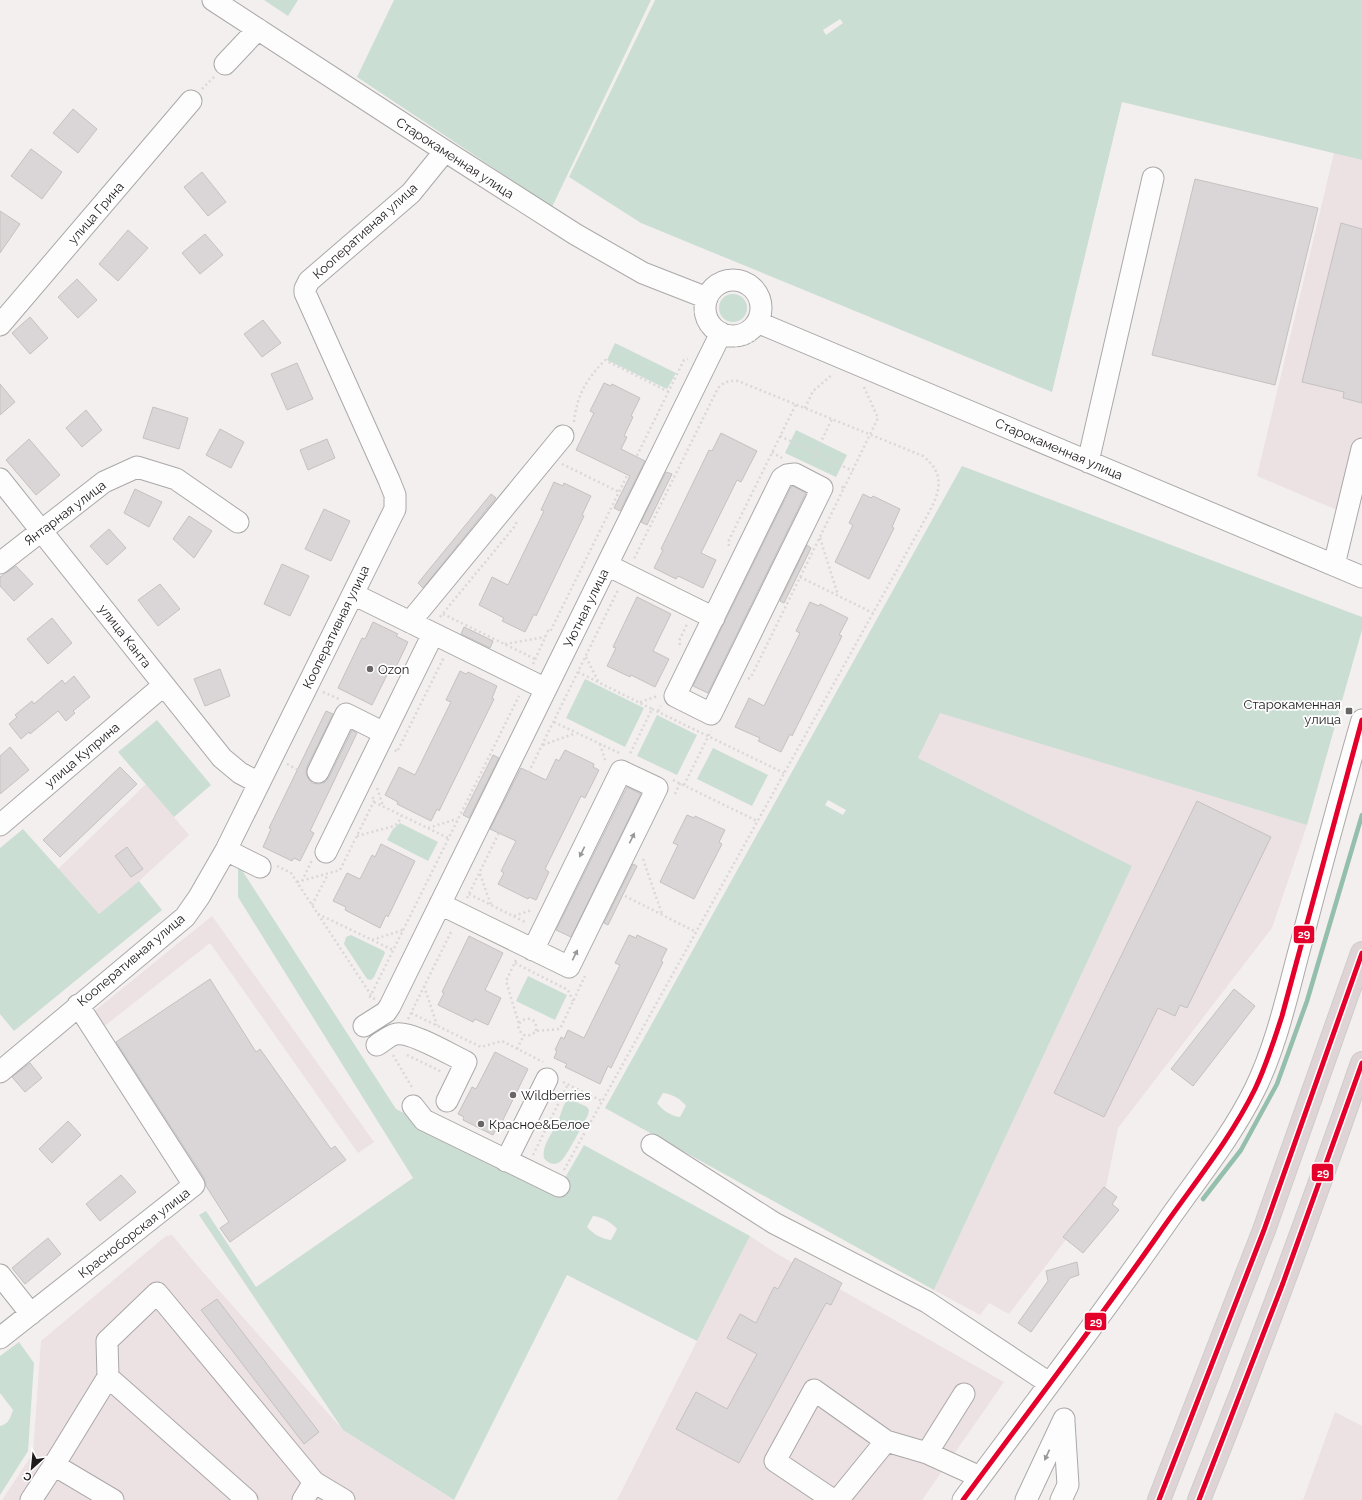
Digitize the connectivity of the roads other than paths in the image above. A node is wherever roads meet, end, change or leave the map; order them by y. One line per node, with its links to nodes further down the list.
1 (227, 3): 2 (street, Старокаменная улица)
2 (258, 29): 3 (street); 5 (street, Старокаменная улица)
3 (225, 64)
4 (191, 102): 9 (street, улица Грина)
5 (445, 152): 7 (street, Старокаменная улица); 21 (street, Кооперативная улица)
6 (1153, 178): 13 (street)
7 (700, 302): 8 (street); 10 (street)
8 (757, 322): 10 (street); 13 (street, Старокаменная улица)
9 (0, 325)
10 (713, 334): 18 (street, Уютная улица)
11 (568, 430): 23 (street)
12 (1362, 449): 19 (street)
13 (1088, 462): 19 (street, Старокаменная улица)
14 (0, 479): 16 (street, улица Канта)
15 (238, 522): 16 (street, Янтарная улица)
16 (41, 530): 17 (street, Янтарная улица); 25 (street, улица Канта)
17 (0, 563)
18 (607, 565): 22 (street); 26 (street, Уютная улица)
19 (1334, 565): 20 (street, Старокаменная улица)
20 (1362, 577)
21 (353, 594): 23 (street); 30 (street, Кооперативная улица)
22 (714, 618): 22 (street)
23 (410, 622): 24 (street)
24 (431, 632): 26 (street); 28 (street)
25 (164, 685): 30 (street, улица Канта); 31 (street, улица Куприна)
26 (546, 689): 35 (street, Уютная улица)
27 (1362, 720): 53 (street)
28 (384, 733): 29 (street); 33 (street)
29 (311, 772)
30 (259, 783): 32 (street, Кооперативная улица)
31 (0, 825)
32 (226, 850): 34 (street); 38 (street, Кооперативная улица)
33 (320, 853)
34 (260, 867)
35 (440, 904): 36 (street); 39 (street, Уютная улица)
36 (524, 952): 36 (street, one-way to 36)
37 (1362, 953): 72 (highway)
38 (78, 1005): 42 (street, Кооперативная улица); 50 (street, Красноборская улица)
39 (364, 1026)
40 (391, 1043): 45 (street)
41 (1362, 1064): 73 (highway)
42 (0, 1072)
43 (550, 1073): 47 (street)
44 (414, 1099): 47 (street)
45 (447, 1101)
46 (652, 1145): 53 (street)
47 (506, 1161): 48 (street)
48 (561, 1178)
49 (0, 1275): 50 (street)
50 (31, 1314): 51 (street, Красноборская улица)
51 (0, 1338)
52 (108, 1377): 59 (street); 61 (street); 64 (street)
53 (1050, 1383): 55 (street)
54 (964, 1394): 58 (street)
55 (1036, 1402): 56 (street); 60 (street)
56 (1064, 1419): 70 (street, one-way to 70); 71 (street)
57 (886, 1441): 58 (street); 67 (street); 68 (street)
58 (927, 1453): 60 (street)
59 (54, 1465): 62 (street); 63 (street)
60 (980, 1477): 69 (street)
61 (314, 1482): 65 (street); 66 (street)
62 (31, 1500)
63 (113, 1500)
64 (247, 1500)
65 (303, 1500)
66 (344, 1500)
67 (833, 1500)
68 (838, 1500)
69 (963, 1500)
70 (1026, 1500)
71 (1061, 1500)
72 (1159, 1500)
73 (1199, 1500)

